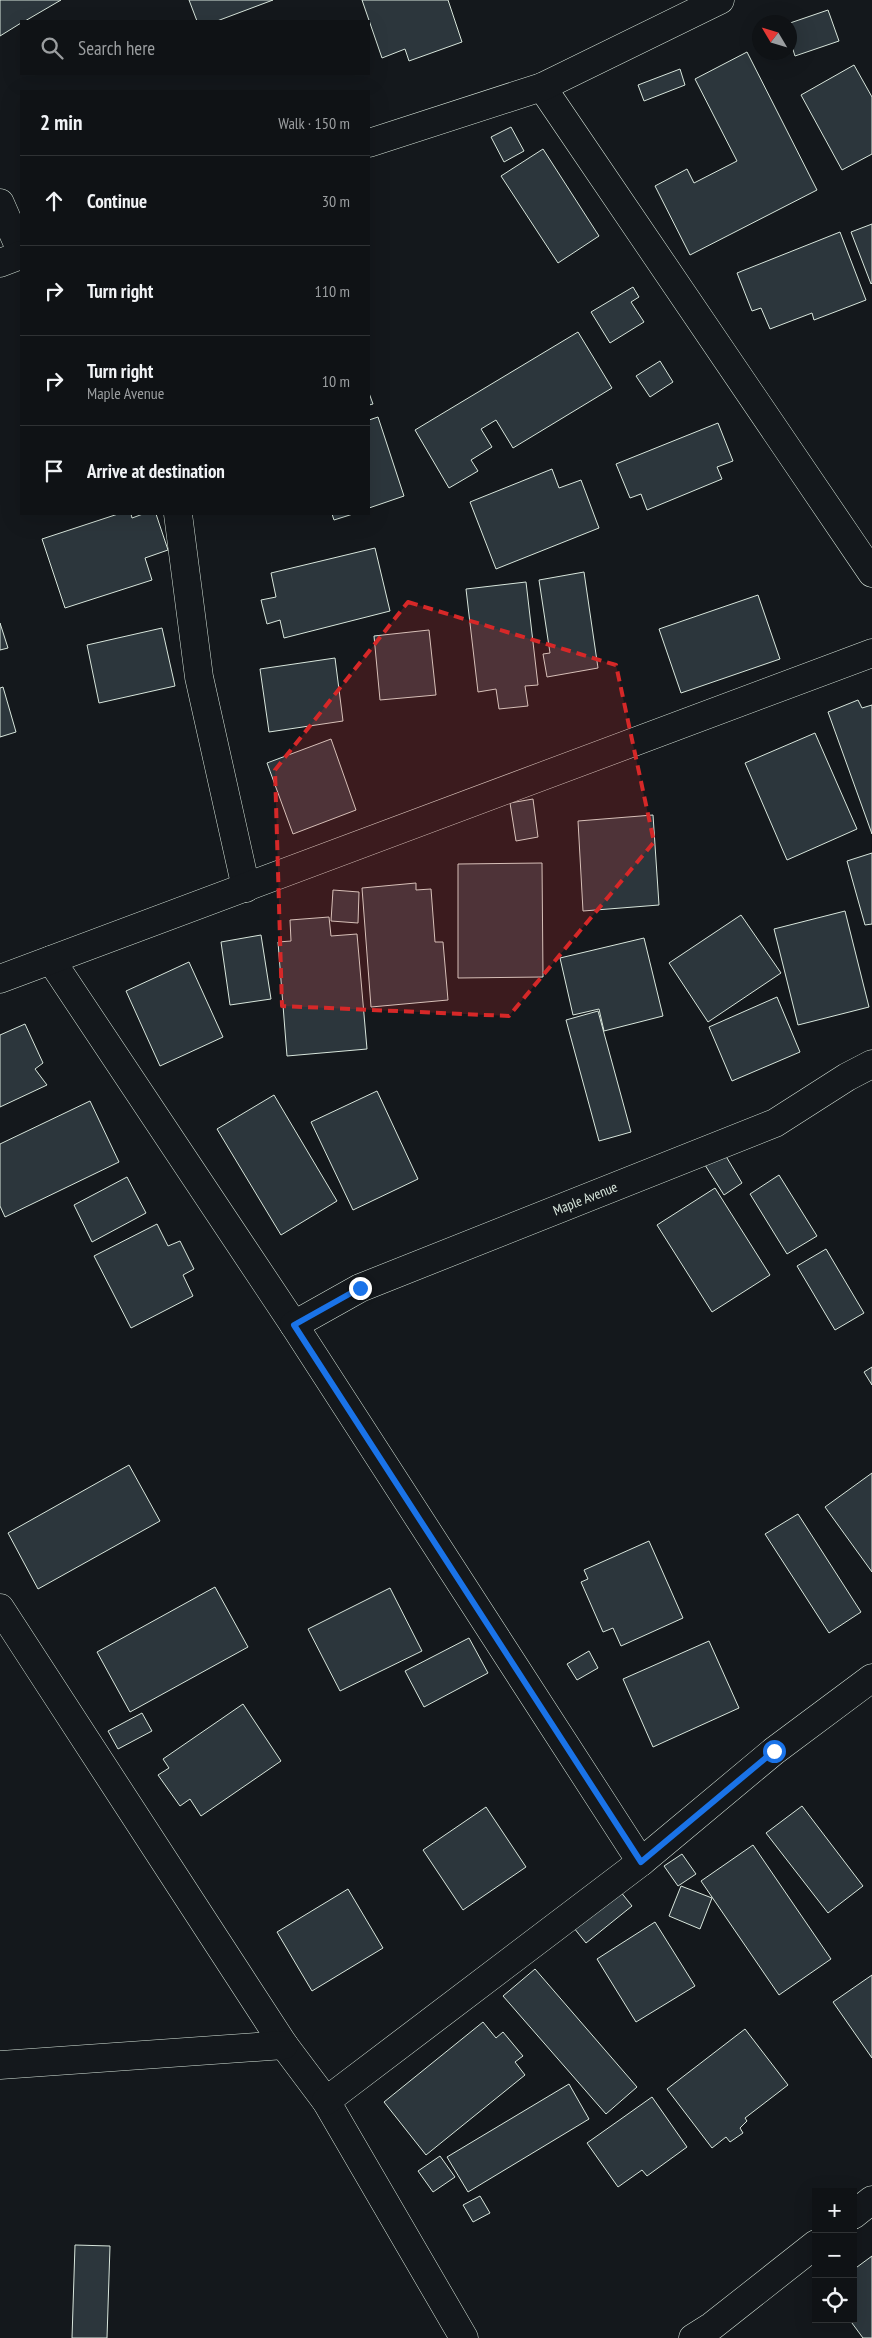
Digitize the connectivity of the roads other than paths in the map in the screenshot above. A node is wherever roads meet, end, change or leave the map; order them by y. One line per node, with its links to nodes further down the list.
1 (720, 0): 2 (street)
2 (542, 88): 3 (street); 9 (street)
3 (370, 143)
4 (0, 204): 5 (street)
5 (20, 251)
6 (20, 253): 7 (street)
7 (0, 263)
8 (178, 515): 11 (street)
9 (872, 574)
10 (872, 653): 11 (street)
11 (246, 888): 12 (street)
12 (52, 960): 13 (street); 15 (street)
13 (0, 979)
14 (872, 1064): 15 (street, Maple Avenue)
15 (294, 1325): 18 (street)
16 (0, 1608): 19 (street)
17 (872, 1678): 18 (street)
18 (641, 1862): 21 (street)
19 (284, 2045): 20 (street); 21 (street)
20 (0, 2066)
21 (326, 2101): 25 (street)
22 (872, 2200): 23 (street)
23 (857, 2211)
24 (812, 2247): 26 (street)
25 (464, 2338)
26 (693, 2338)

